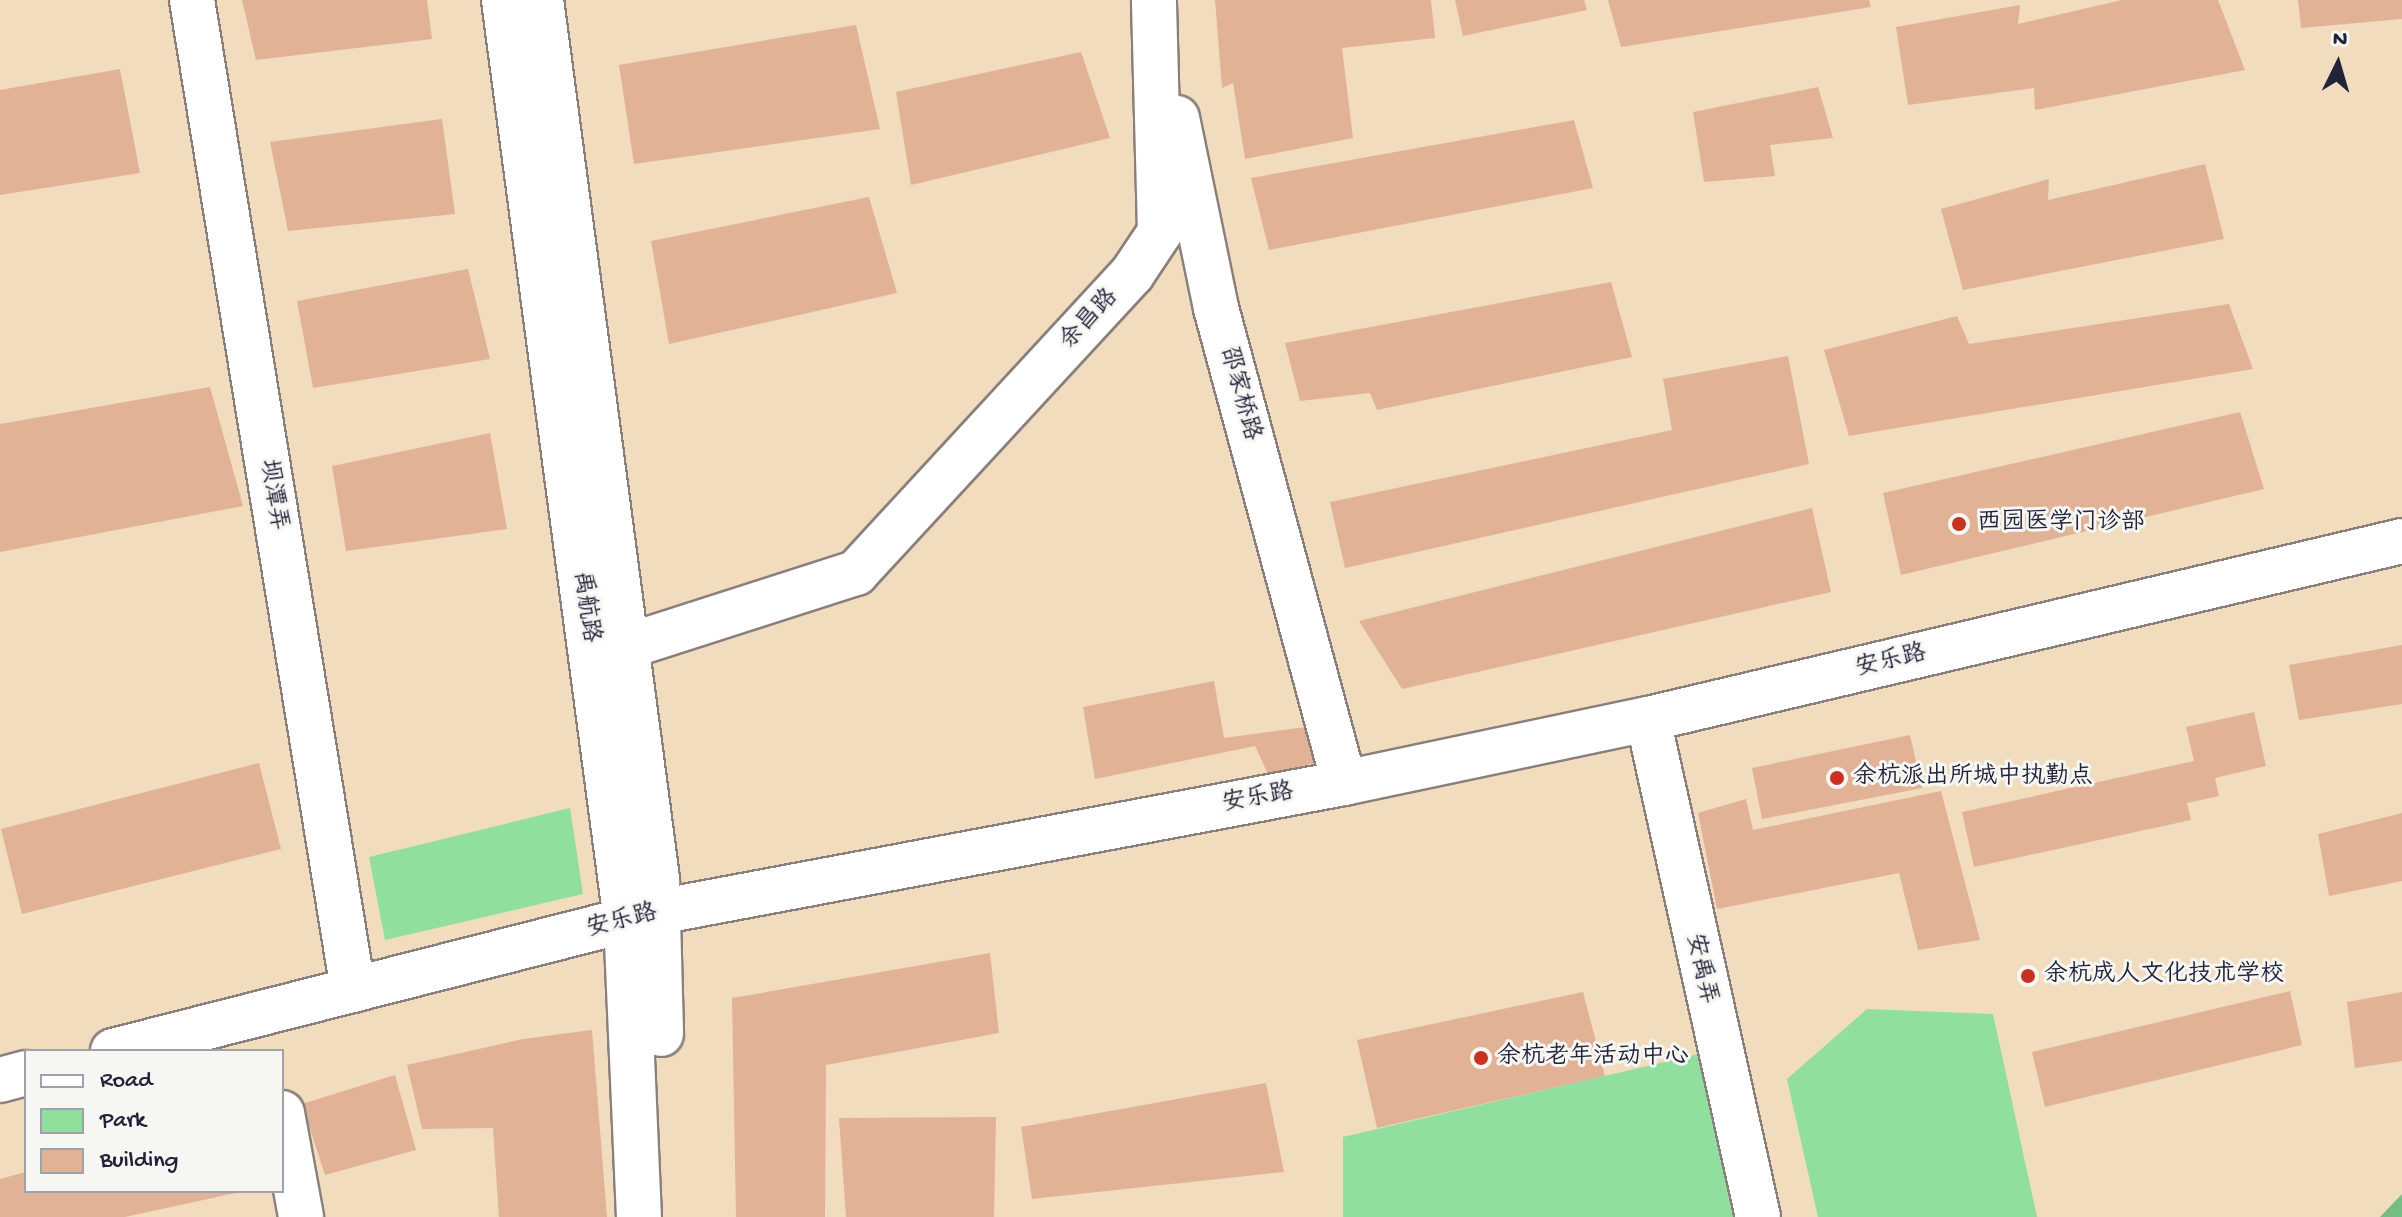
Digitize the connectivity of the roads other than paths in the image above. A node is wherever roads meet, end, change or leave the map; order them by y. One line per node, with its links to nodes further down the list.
1 (192, 0): 10 (street, 坝潭弄)
2 (504, 0): 9 (street, 禹航路)
3 (541, 0): 6 (street, 禹航路)
4 (1154, 1): 6 (street, 余昌路); 8 (street, 邵家桥路)
5 (2402, 541): 7 (street, 安乐路)
6 (625, 647): 9 (street, 禹航路)
7 (1648, 719): 8 (street, 安乐路); 19 (street, 安禹弄)
8 (1344, 783): 9 (street, 安乐路)
9 (642, 916): 10 (street, 安乐路); 17 (street, 禹航路); 18 (street, 禹航路)
10 (353, 990): 11 (street, 安乐路)
11 (266, 1032): 12 (street, 安乐路)
12 (129, 1049)
13 (24, 1074): 14 (street)
14 (0, 1080)
15 (284, 1124): 16 (street)
16 (301, 1217)
17 (639, 1217)
18 (666, 1217)
19 (1758, 1217)

